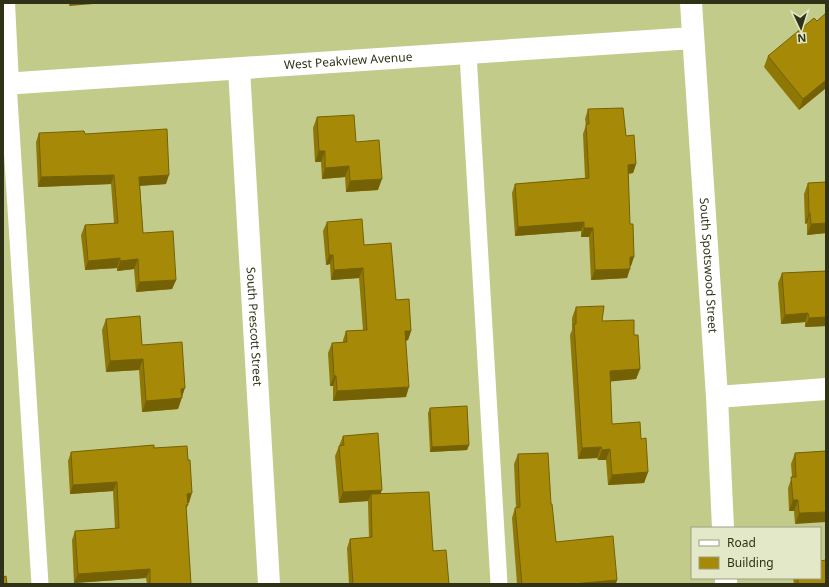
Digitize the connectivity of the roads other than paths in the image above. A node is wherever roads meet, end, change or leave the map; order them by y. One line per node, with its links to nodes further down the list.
1 (4, 3): 6 (street)
2 (693, 6): 3 (street, South Spotswood Street)
3 (693, 38): 4 (street, West Peakview Avenue); 8 (street, South Spotswood Street)
4 (468, 54): 5 (street, West Peakview Avenue); 12 (lane)
5 (239, 69): 6 (street, West Peakview Avenue); 11 (street, South Prescott Street)
6 (6, 84): 10 (lane)
7 (826, 389): 8 (street)
8 (717, 396): 9 (street, South Spotswood Street)
9 (723, 527)
10 (40, 584)
11 (268, 584)
12 (499, 584)

